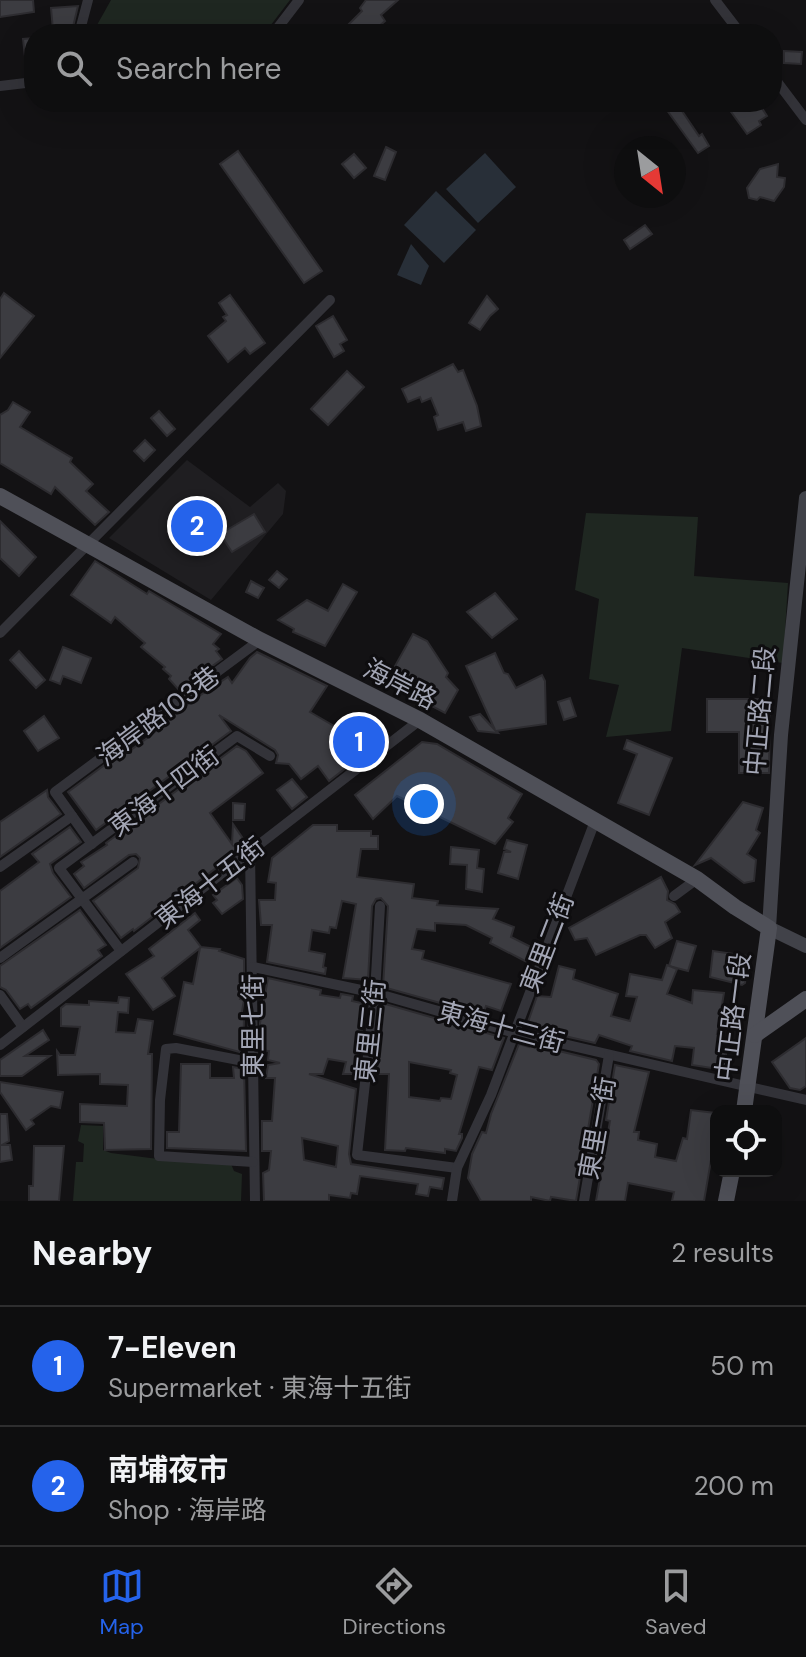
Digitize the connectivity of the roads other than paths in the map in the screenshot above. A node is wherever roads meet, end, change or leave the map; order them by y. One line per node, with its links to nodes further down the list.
1 (88, 0): 4 (street)
2 (299, 0): 5 (street)
3 (715, 0): 6 (street)
4 (82, 24)
5 (281, 24)
6 (733, 24)
7 (24, 83): 8 (street)
8 (0, 86)
9 (782, 88): 10 (street)
10 (806, 120)
11 (330, 300): 14 (street)
12 (0, 496): 14 (main road, 海岸路)
13 (806, 498): 29 (street, 中正路二段)
14 (88, 545): 15 (street); 16 (main road, 海岸路)
15 (0, 633)
16 (260, 640): 17 (main road, 海岸路); 19 (street, 海岸路103巷)
17 (420, 720): 20 (main road, 海岸路); 22 (street, 東海十五街)
18 (270, 756): 21 (street, 東海十四街)
19 (72, 816): 21 (street); 24 (street, 東海十四街)
20 (595, 821): 25 (main road, 海岸路); 38 (street, 東里二街)
21 (92, 844): 27 (street, 東海十四街)
22 (250, 852): 31 (street, 東海十五街); 33 (street, 東里七街)
23 (133, 862): 27 (street)
24 (0, 867)
25 (697, 879): 26 (street); 29 (main road, 海岸路)
26 (674, 896)
27 (82, 899): 31 (street); 32 (street)
28 (380, 906): 34 (street, 東里三街)
29 (769, 928): 30 (street); 39 (main road, 中正路一段)
30 (806, 946)
31 (121, 951): 37 (street, 東海十五街)
32 (0, 958)
33 (253, 967): 34 (street, 東海十三街); 42 (street, 東里七街)
34 (375, 993): 38 (street, 東海十三街); 47 (street, 東里三街)
35 (0, 995): 37 (street)
36 (806, 999): 39 (main road)
37 (23, 1027): 40 (street, 東海十五街)
38 (512, 1032): 41 (street, 東海十三街); 47 (street, 東里二街)
39 (755, 1035): 43 (main road, 中正路一段)
40 (0, 1045)
41 (609, 1055): 43 (street, 東海十三街); 51 (street, 東里一街)
42 (254, 1063): 46 (street, 東里七街); 46 (street)
43 (749, 1085): 44 (street, 東海十三街); 45 (main road, 中正路一段)
44 (806, 1100)
45 (745, 1105)
46 (253, 1162): 49 (street, 東里七街)
47 (457, 1168): 50 (street, 東里二街)
48 (731, 1177): 52 (main road)
49 (255, 1201)
50 (452, 1201)
51 (584, 1201)
52 (726, 1201)

